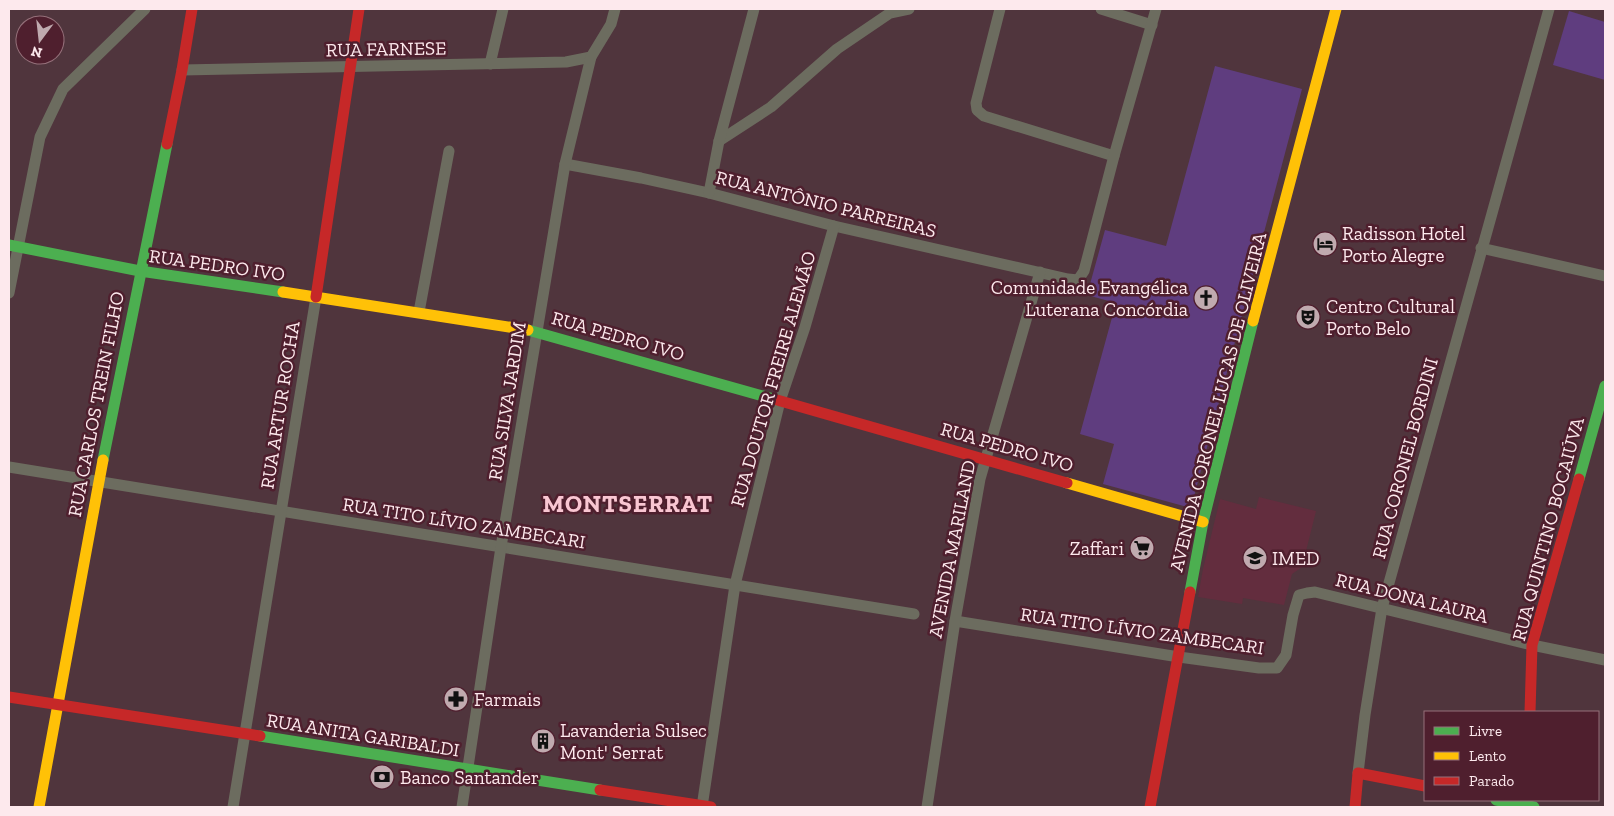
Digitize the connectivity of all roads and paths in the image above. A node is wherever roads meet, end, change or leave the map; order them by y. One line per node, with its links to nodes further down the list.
1 (145, 9): 27 (street)
2 (185, 9): 15 (street)
3 (192, 9): 15 (street, RUA CARLOS TREIN FILHO)
4 (359, 9): 19 (street, RUA ARTUR ROCHA)
5 (503, 9): 18 (street)
6 (615, 9): 17 (street, RUA SILVA JARDIM)
7 (754, 9): 21 (street)
8 (909, 9): 14 (street)
9 (1000, 9): 23 (street)
10 (1100, 9): 16 (street)
11 (1156, 9): 16 (street)
12 (1336, 9): 42 (street, AVENIDA CORONEL LUCAS DE OLIVEIRA)
13 (1549, 9): 28 (street, RUA CORONEL BORDINI)
14 (891, 11): 21 (street)
15 (190, 21): 20 (street, RUA CARLOS TREIN FILHO)
16 (1152, 25): 23 (street)
17 (591, 57): 18 (street, RUA FARNESE); 24 (street, RUA SILVA JARDIM)
18 (490, 64): 19 (street, RUA FARNESE)
19 (349, 68): 20 (street, RUA FARNESE); 33 (street, RUA ARTUR ROCHA)
20 (182, 70): 29 (street, RUA CARLOS TREIN FILHO)
21 (719, 141): 25 (street)
22 (449, 150): 34 (street)
23 (1114, 156): 30 (street, RUA ANTÔNIO PARREIRAS)
24 (566, 164): 25 (street, RUA ANTÔNIO PARREIRAS); 35 (street, RUA SILVA JARDIM)
25 (709, 193): 26 (street, RUA ANTÔNIO PARREIRAS)
26 (834, 226): 30 (street, RUA ANTÔNIO PARREIRAS); 37 (street, RUA DOUTOR FREIRE ALEMÃO)
27 (13, 246): 29 (street, RUA PEDRO IVO); 32 (street)
28 (1481, 248): 31 (street); 46 (street, RUA CORONEL BORDINI)
29 (140, 271): 33 (street, RUA PEDRO IVO); 40 (street, RUA CARLOS TREIN FILHO)
30 (1040, 272): 38 (street, AVENIDA MARILAND)
31 (1605, 276)
32 (9, 293)
33 (316, 296): 34 (street, RUA PEDRO IVO); 41 (street, RUA ARTUR ROCHA)
34 (418, 312): 35 (street, RUA PEDRO IVO)
35 (537, 331): 37 (street, RUA PEDRO IVO); 43 (street, RUA SILVA JARDIM)
36 (1605, 386): 49 (street, RUA QUINTINO BOCAIÚVA)
37 (780, 401): 38 (street, RUA PEDRO IVO); 44 (street, RUA DOUTOR FREIRE ALEMÃO)
38 (986, 459): 42 (street, RUA PEDRO IVO); 48 (street, AVENIDA MARILAND)
39 (9, 467): 40 (street, RUA TITO LÍVIO ZAMBECARI)
40 (99, 481): 41 (street, RUA TITO LÍVIO ZAMBECARI); 53 (street, RUA CARLOS TREIN FILHO)
41 (280, 511): 43 (street, RUA TITO LÍVIO ZAMBECARI); 55 (street, RUA ARTUR ROCHA)
42 (1203, 522): 50 (street, AVENIDA CORONEL LUCAS DE OLIVEIRA)
43 (501, 547): 44 (street, RUA TITO LÍVIO ZAMBECARI); 56 (street, RUA SILVA JARDIM)
44 (735, 585): 47 (street, RUA TITO LÍVIO ZAMBECARI); 64 (street, RUA DOUTOR FREIRE ALEMÃO)
45 (1300, 595): 46 (street, RUA DONA LAURA); 50 (street, RUA TITO LÍVIO ZAMBECARI)
46 (1382, 608): 49 (street, RUA DONA LAURA); 57 (street, RUA CORONEL BORDINI)
47 (914, 614)
48 (955, 621): 50 (street, RUA TITO LÍVIO ZAMBECARI); 65 (street, AVENIDA MARILAND)
49 (1532, 645): 51 (street, RUA DONA LAURA); 54 (street, RUA QUINTINO BOCAIÚVA)
50 (1179, 657): 66 (street, AVENIDA CORONEL LUCAS DE OLIVEIRA)
51 (1605, 660)
52 (9, 697): 53 (street, RUA ANITA GARIBALDI)
53 (56, 704): 55 (street, RUA ANITA GARIBALDI); 61 (street, RUA CARLOS TREIN FILHO)
54 (1530, 711)
55 (243, 734): 56 (street, RUA ANITA GARIBALDI); 62 (street, RUA ARTUR ROCHA)
56 (468, 769): 63 (street, RUA SILVA JARDIM); 64 (street, RUA ANITA GARIBALDI)
57 (1358, 773): 58 (street); 67 (street, RUA CORONEL BORDINI)
58 (1424, 786)
59 (1503, 801): 60 (street)
60 (1529, 805)
61 (38, 807)
62 (233, 807)
63 (462, 807)
64 (705, 807)
65 (927, 807)
66 (1150, 807)
67 (1355, 807)

